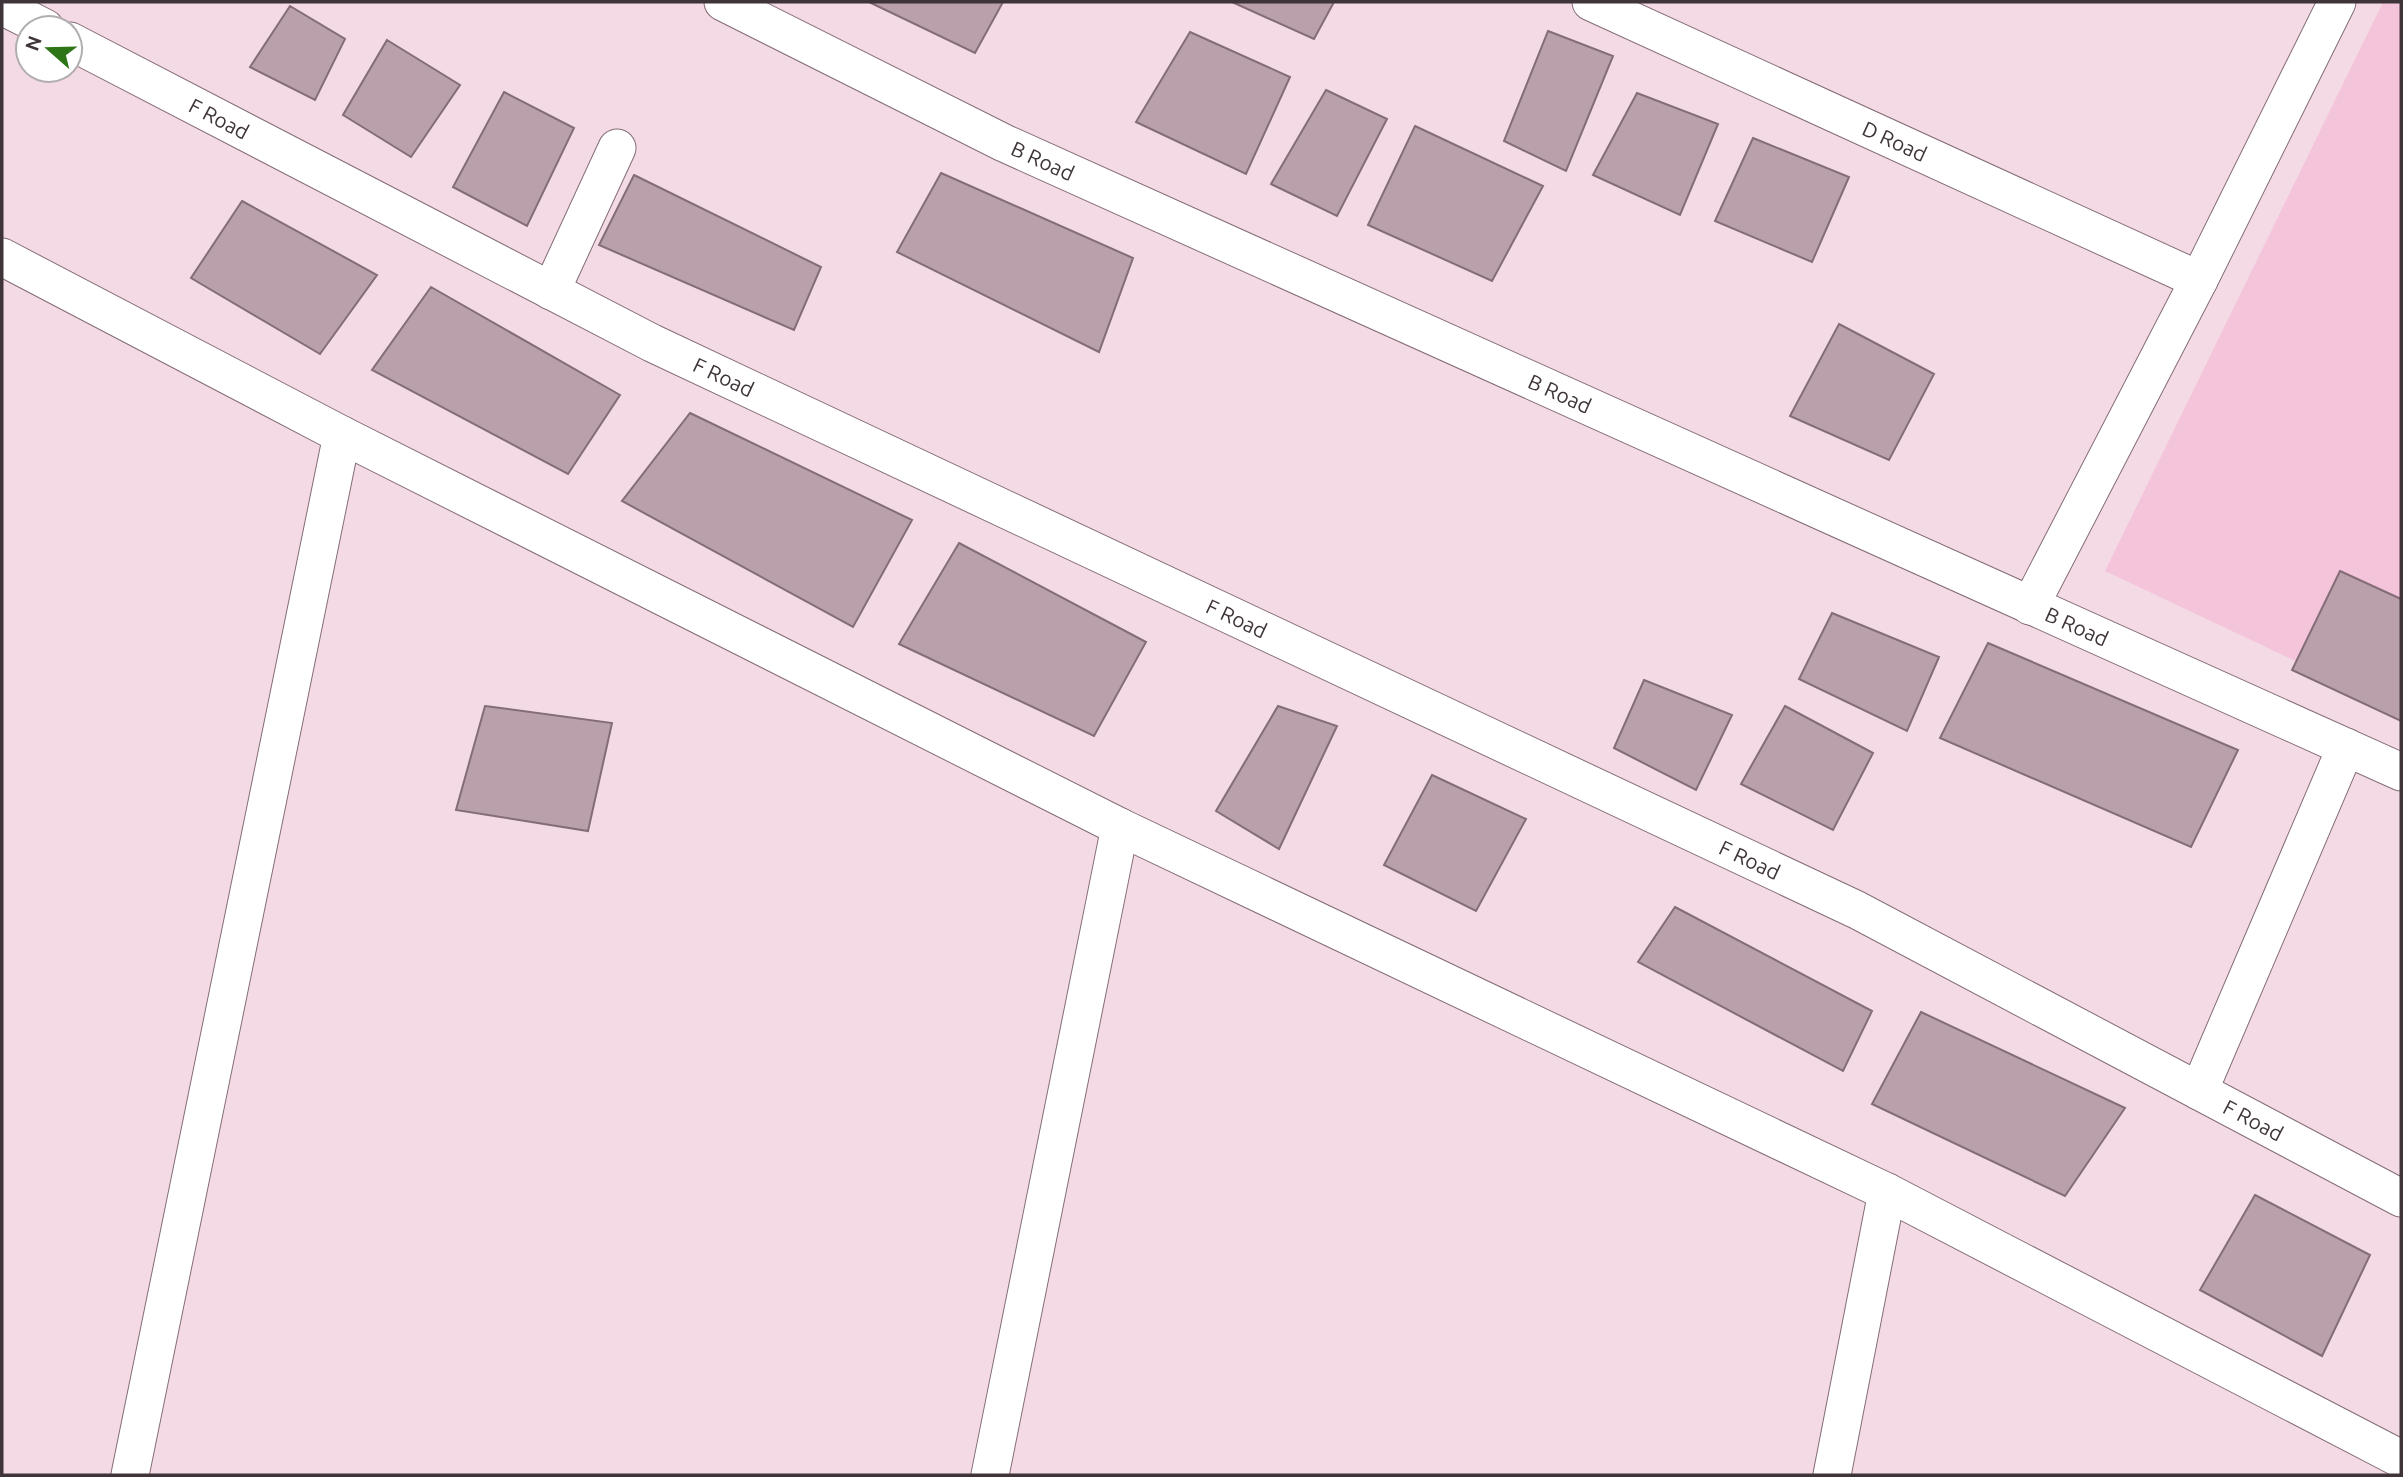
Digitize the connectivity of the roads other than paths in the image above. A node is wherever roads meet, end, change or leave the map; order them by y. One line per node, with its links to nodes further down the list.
1 (723, 2): 12 (street, B Road)
2 (1591, 2): 9 (street, D Road)
3 (2337, 2): 9 (street)
4 (2, 6): 5 (street)
5 (18, 14)
6 (84, 48): 10 (street, F Road)
7 (617, 148): 10 (street)
8 (2, 257): 11 (street)
9 (2199, 280): 12 (street)
10 (551, 291): 16 (street, F Road)
11 (342, 435): 15 (street); 20 (street)
12 (2030, 606): 13 (street, B Road)
13 (2346, 747): 14 (street, B Road); 16 (street)
14 (2401, 772)
15 (1120, 827): 17 (street); 21 (street)
16 (2199, 1091): 18 (street, F Road)
17 (1887, 1192): 19 (street); 22 (street)
18 (2401, 1198)
19 (2401, 1459)
20 (130, 1475)
21 (990, 1475)
22 (1832, 1475)

